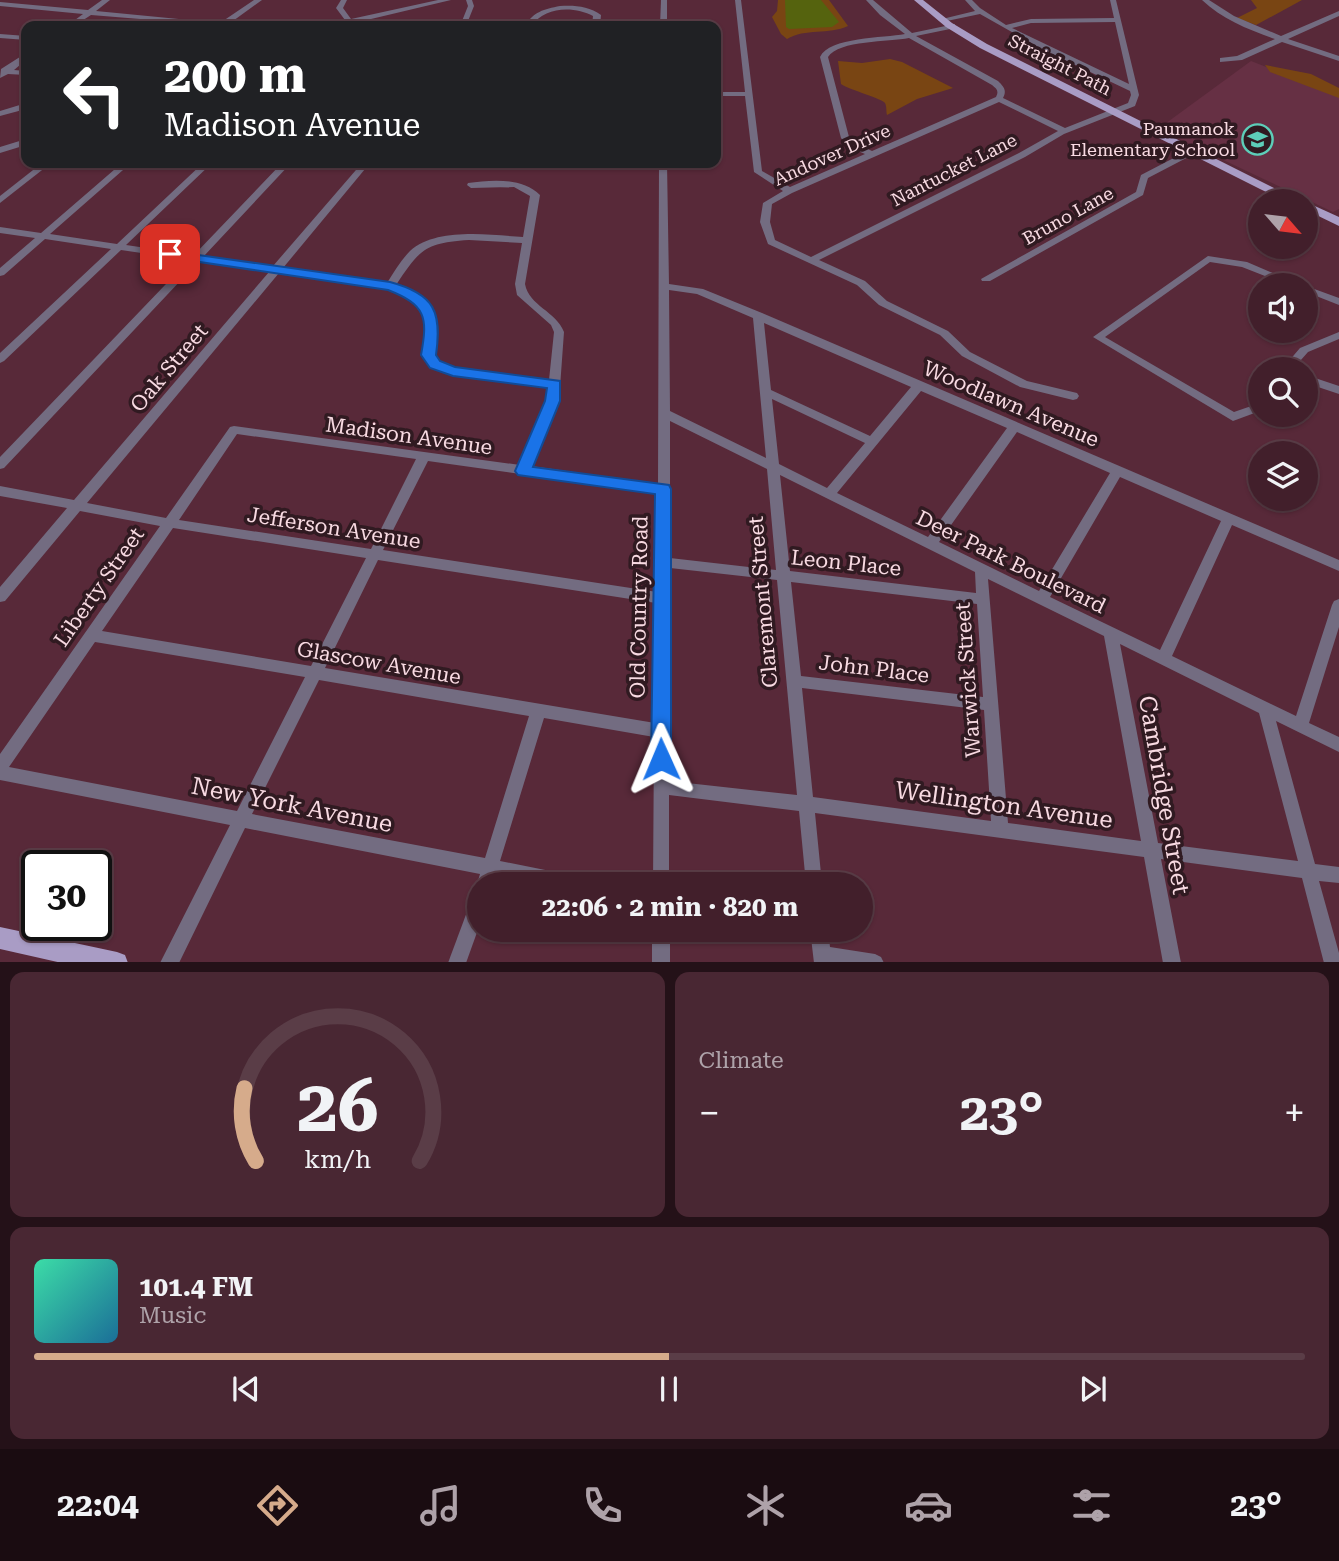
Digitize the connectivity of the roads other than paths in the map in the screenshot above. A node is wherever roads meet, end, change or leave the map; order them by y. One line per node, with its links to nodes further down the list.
1 (107, 0): 16 (street)
2 (259, 0): 22 (street)
3 (344, 0): 23 (street)
4 (449, 0): 13 (street)
5 (469, 0): 25 (street)
6 (664, 0): 28 (street)
7 (738, 0): 42 (street)
8 (869, 0): 31 (street)
9 (918, 0): 18 (main road, Straight Path)
10 (968, 0): 15 (street)
11 (1113, 0): 19 (street)
12 (1205, 0): 34 (street)
13 (421, 3): 24 (street)
14 (0, 4): 16 (street)
15 (981, 12): 18 (street); 30 (street)
16 (89, 13): 20 (street); 21 (street)
17 (1339, 13): 34 (street)
18 (942, 20): 29 (main road, Straight Path)
19 (1117, 20): 30 (street); 40 (street)
20 (77, 21)
21 (171, 21)
22 (229, 21)
23 (348, 21)
24 (357, 21)
25 (465, 21)
26 (530, 21): 27 (street)
27 (596, 21)
28 (664, 21)
29 (952, 26): 31 (street); 45 (main road, Straight Path)
30 (1006, 27): 40 (street)
31 (910, 35): 43 (street); 51 (street)
32 (0, 36): 33 (street)
33 (21, 38)
34 (1284, 38): 35 (street); 37 (street)
35 (1339, 59)
36 (21, 60): 38 (street)
37 (1223, 60)
38 (2, 72): 39 (street)
39 (21, 73)
40 (1133, 89): 45 (street)
41 (721, 94): 42 (street)
42 (748, 94): 60 (street)
43 (999, 99): 47 (street); 51 (street, Andover Drive)
44 (21, 108): 46 (street)
45 (1111, 111): 47 (street, Nantucket Lane); 50 (main road, Straight Path)
46 (0, 114)
47 (1065, 131): 69 (street, Nantucket Lane)
48 (21, 144): 49 (street)
49 (0, 150)
50 (1191, 152): 59 (main road, Straight Path); 73 (street, Bruno Lane)
51 (873, 155): 60 (street, Andover Drive)
52 (41, 168): 61 (street)
53 (121, 168): 65 (street)
54 (203, 168): 67 (street)
55 (282, 168): 68 (street)
56 (362, 168): 70 (street, Oak Street)
57 (663, 168): 75 (street, Old Country Road)
58 (471, 185): 66 (street)
59 (1269, 189)
60 (789, 191): 69 (street, Andover Drive)
61 (0, 200)
62 (1318, 212): 63 (main road)
63 (1339, 222)
64 (0, 230): 65 (street)
65 (43, 236): 67 (street); 71 (street)
66 (528, 240): 74 (street); 83 (street)
67 (118, 247): 68 (street); 81 (street)
68 (197, 258): 70 (street); 94 (street)
69 (812, 260): 87 (street, Andover Drive)
70 (277, 270): 74 (street); 101 (street, Oak Street)
71 (0, 273)
72 (1266, 273): 88 (street)
73 (986, 279)
74 (390, 286): 83 (street)
75 (665, 286): 78 (street, Woodlawn Avenue); 89 (street, Old Country Road)
76 (1318, 294): 77 (street)
77 (1339, 302)
78 (758, 315): 84 (street, Woodlawn Avenue); 86 (street, Claremont Street)
79 (1339, 335): 80 (street)
80 (1298, 357)
81 (0, 359)
82 (1318, 383): 85 (street)
83 (554, 384): 96 (street)
84 (919, 385): 90 (street, Woodlawn Avenue); 92 (street)
85 (1339, 390)
86 (764, 391): 92 (street); 95 (street, Claremont Street)
87 (1073, 396)
88 (1248, 411)
89 (666, 414): 95 (street, Deer Park Boulevard); 98 (street, Old Country Road)
90 (1015, 426): 97 (street, Woodlawn Avenue); 104 (street)
91 (233, 430): 93 (street, Madison Avenue); 103 (street, Liberty Street)
92 (873, 442): 100 (street)
93 (423, 458): 96 (street, Madison Avenue); 105 (street)
94 (0, 465)
95 (773, 467): 100 (street, Deer Park Boulevard); 109 (street, Claremont Street)
96 (523, 471): 98 (street, Madison Avenue)
97 (1117, 471): 102 (street, Woodlawn Avenue); 113 (street)
98 (663, 489): 106 (street, Old Country Road)
99 (0, 491): 101 (street, Jefferson Avenue)
100 (829, 494): 104 (street, Deer Park Boulevard)
101 (78, 505): 103 (street, Jefferson Avenue); 110 (street, Oak Street)
102 (1228, 518): 107 (street, Woodlawn Avenue); 117 (street)
103 (169, 523): 105 (street, Jefferson Avenue); 115 (street, Liberty Street)
104 (930, 545): 108 (street, Deer Park Boulevard)
105 (375, 556): 111 (street, Jefferson Avenue); 118 (street)
106 (664, 562): 109 (street, Leon Place); 111 (street, Old Country Road)
107 (1339, 565)
108 (981, 569): 112 (street, Warwick Street); 113 (street, Deer Park Boulevard)
109 (784, 577): 112 (street, Leon Place); 119 (street, Claremont Street)
110 (0, 597)
111 (662, 598): 124 (street, Old Country Road)
112 (982, 599): 120 (street, Warwick Street)
113 (1042, 599): 116 (street, Deer Park Boulevard)
114 (1339, 605): 123 (street)
115 (91, 635): 118 (street, Glascow Avenue); 126 (street, Liberty Street)
116 (1111, 635): 117 (street, Deer Park Boulevard); 131 (street, Cambridge Street)
117 (1163, 660): 121 (street, Deer Park Boulevard)
118 (315, 674): 122 (street, Glascow Avenue); 129 (street)
119 (793, 681): 120 (street, John Place); 128 (street, Claremont Street)
120 (990, 704): 130 (street, Warwick Street)
121 (1265, 709): 123 (street, Deer Park Boulevard); 136 (street)
122 (538, 712): 124 (street, Glascow Avenue); 133 (street)
123 (1300, 726): 125 (street, Deer Park Boulevard)
124 (660, 731): 127 (street, Old Country Road)
125 (1339, 745)
126 (0, 770): 129 (street, New York Avenue)
127 (661, 787): 128 (street, Wellington Avenue); 134 (street, Old Country Road)
128 (806, 804): 130 (street, Wellington Avenue); 135 (street, Claremont Street)
129 (243, 820): 132 (street, New York Avenue); 143 (street)
130 (1000, 830): 131 (street, Wellington Avenue)
131 (1151, 849): 136 (street, Wellington Avenue); 147 (street, Cambridge Street)
132 (470, 872)
133 (488, 872)
134 (661, 872)
135 (813, 872)
136 (1307, 872): 137 (street, Wellington Avenue); 148 (street)
137 (1339, 875)
138 (467, 935): 144 (street)
139 (0, 938): 142 (main road)
140 (661, 942): 145 (street)
141 (822, 959): 146 (street)
142 (117, 962)
143 (169, 962)
144 (457, 962)
145 (661, 962)
146 (875, 962)
147 (1172, 962)
148 (1333, 962)

